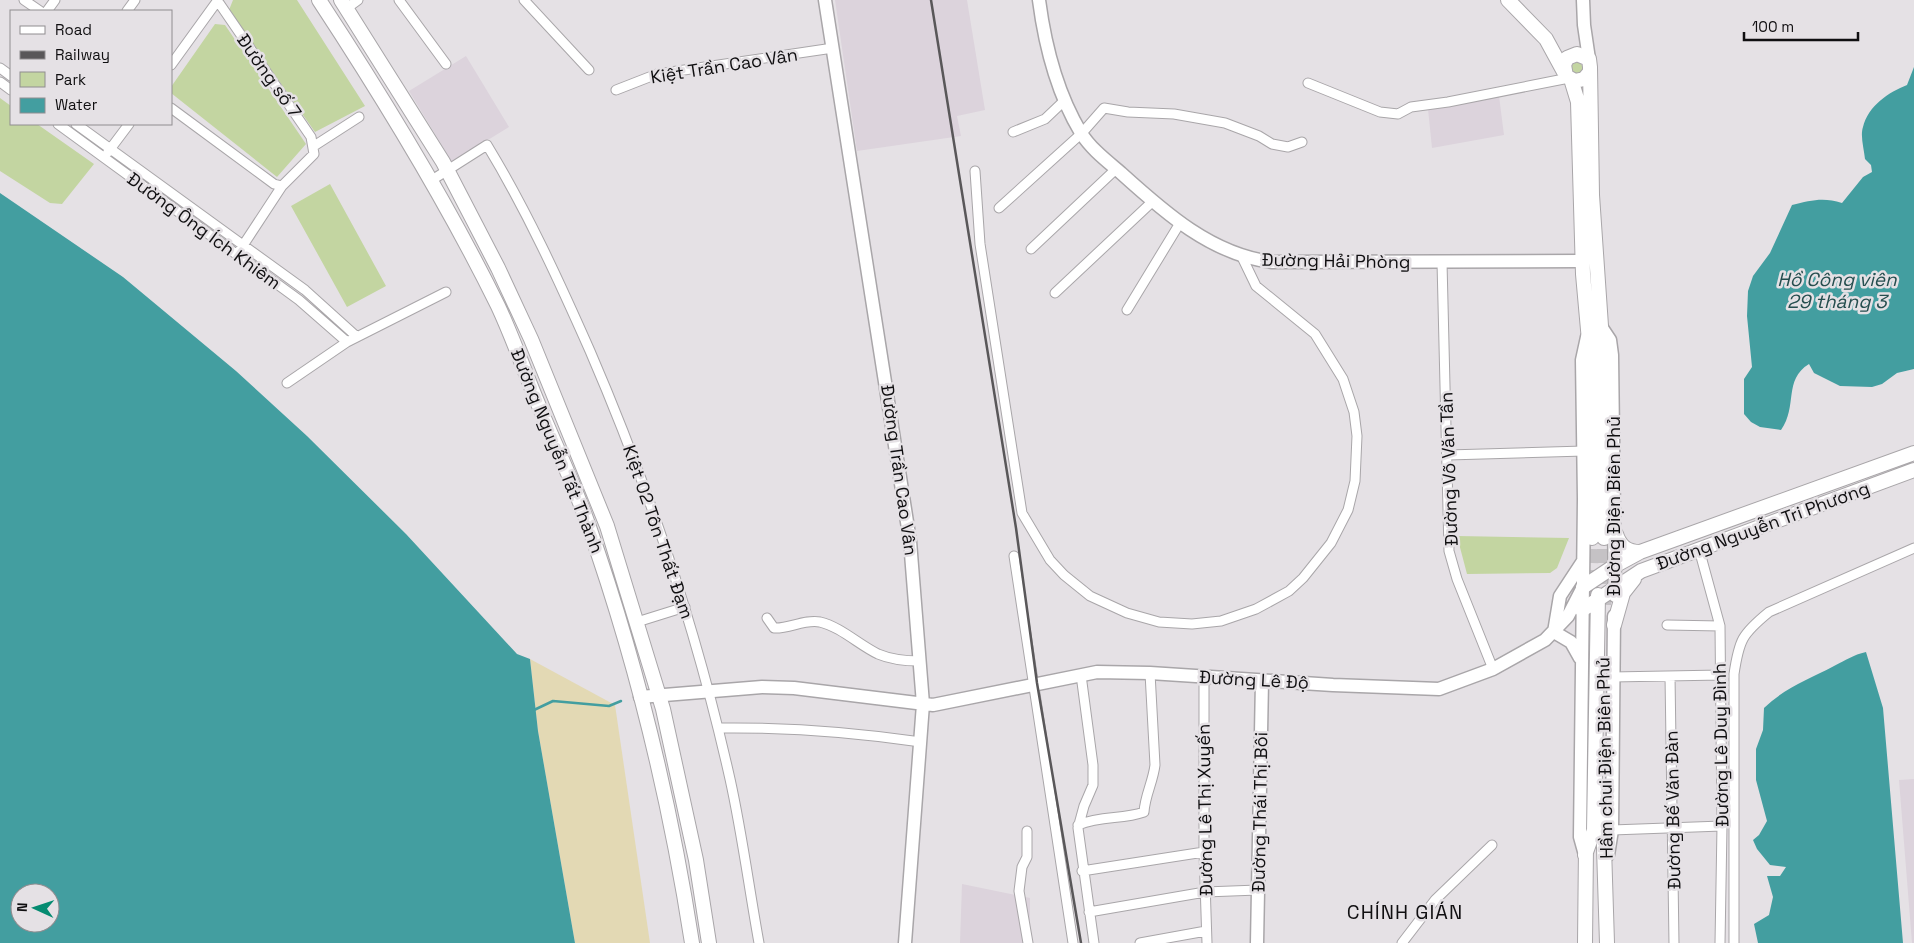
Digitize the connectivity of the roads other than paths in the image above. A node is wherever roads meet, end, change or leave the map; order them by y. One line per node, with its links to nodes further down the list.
1 (24, 0): 11 (street)
2 (217, 0): 15 (street); 31 (street, Đường số 7)
3 (319, 0): 36 (main road, Đường Nguyễn Tất Thành)
4 (399, 0): 16 (street)
5 (524, 0): 17 (street)
6 (825, 0): 13 (street, Đường Trần Cao Vân)
7 (1039, 0): 21 (street, Đường Hải Phòng)
8 (1508, 0): 12 (main road)
9 (1583, 0): 14 (street)
10 (348, 3): 33 (main road, Đường Nguyễn Tất Thành)
11 (39, 10)
12 (1546, 39): 14 (main road); 18 (main road, Đường Điện Biên Phủ)
13 (833, 48): 20 (street, Kiệt Trần Cao Vân); 82 (street, Đường Trần Cao Vân)
14 (1583, 59): 18 (main road); 18 (main road); 60 (main road)
15 (172, 64)
16 (446, 64)
17 (589, 70)
18 (1568, 77): 19 (street); 45 (main road, Đường Điện Biên Phủ)
19 (1308, 83)
20 (616, 90)
21 (1065, 100): 27 (street); 28 (street, Đường Hải Phòng)
22 (172, 109): 37 (street)
23 (359, 117): 31 (street)
24 (59, 125): 32 (street, Đường Ông Ích Khiêm)
25 (77, 125): 30 (street, Đường Ông Ích Khiêm)
26 (128, 125): 30 (street)
27 (1013, 132)
28 (1082, 133): 29 (street); 34 (street, Đường Hải Phòng); 39 (street)
29 (1302, 142)
30 (111, 149): 32 (street); 41 (street, Đường Ông Ích Khiêm)
31 (314, 150): 37 (street)
32 (104, 158): 43 (street, Đường Ông Ích Khiêm)
33 (447, 169): 36 (street); 54 (main road, Đường Nguyễn Tất Thành); 71 (street, Kiệt 02 Tôn Thất Đạm)
34 (1116, 169): 38 (street, Đường Hải Phòng); 42 (street)
35 (975, 171): 44 (street)
36 (432, 180): 55 (main road, Đường Nguyễn Tất Thành)
37 (282, 186): 41 (street)
38 (1152, 202): 40 (street, Đường Hải Phòng); 48 (street)
39 (999, 208)
40 (1180, 223): 44 (street, Đường Hải Phòng); 49 (street)
41 (244, 246): 43 (street); 51 (street, Đường Ông Ích Khiêm)
42 (1031, 249)
43 (237, 255): 52 (street, Đường Ông Ích Khiêm)
44 (1242, 257): 46 (street, Đường Hải Phòng)
45 (1582, 261): 46 (street, Đường Hải Phòng); 50 (main road, Đường Điện Biên Phủ)
46 (1442, 262): 58 (street, Đường Võ Văn Tần)
47 (446, 292): 51 (street)
48 (1055, 293)
49 (1127, 310)
50 (1588, 333): 56 (street, Đường Điện Biên Phủ); 60 (main road)
51 (356, 336): 52 (street)
52 (347, 342): 53 (street)
53 (287, 383)
54 (561, 413): 55 (main road); 75 (main road, Đường Nguyễn Tất Thành)
55 (545, 421): 95 (main road, Đường Nguyễn Tất Thành)
56 (1584, 451): 58 (street); 65 (street, Đường Điện Biên Phủ)
57 (1914, 453): 63 (main road, Đường Nguyễn Tri Phương)
58 (1448, 455): 84 (street, Đường Võ Văn Tần)
59 (1914, 470): 62 (main road, Đường Nguyễn Tri Phương)
60 (1604, 537): 63 (main road); 66 (street, Đường Điện Biên Phủ)
61 (1914, 548): 129 (street)
62 (1699, 549): 67 (main road, Đường Nguyễn Tri Phương); 78 (street, Đường Lê Duy Đình)
63 (1640, 552): 66 (main road, Đường Nguyễn Tri Phương)
64 (1014, 556): 92 (street)
65 (1583, 561): 68 (street, Đường Điện Biên Phủ); 79 (street)
66 (1616, 565): 68 (main road, Đường Nguyễn Tri Phương); 69 (street, Đường Điện Biên Phủ); 70 (main road)
67 (1641, 571): 69 (main road, Đường Nguyễn Tri Phương); 76 (main road)
68 (1583, 587): 72 (street, Đường Điện Biên Phủ); 73 (street, Đường Lê Độ)
69 (1615, 588): 70 (main road, Đường Nguyễn Tri Phương); 76 (street, Đường Điện Biên Phủ)
70 (1597, 600): 72 (main road, Đường Nguyễn Tri Phương); 106 (main road)
71 (685, 607): 75 (street); 93 (street, Kiệt 02 Tôn Thất Đạm)
72 (1582, 610): 73 (street, Đường Lê Độ); 83 (street, Đường Điện Biên Phủ)
73 (1568, 616): 79 (street, Đường Lê Độ)
74 (767, 618): 82 (street)
75 (637, 622): 94 (main road, Đường Nguyễn Tất Thành)
76 (1614, 625): 90 (street, Đường Điện Biên Phủ)
77 (1667, 625): 78 (street)
78 (1720, 626): 87 (street, Đường Lê Duy Đình)
79 (1554, 632): 83 (street); 84 (street, Đường Lê Độ)
80 (1604, 646): 107 (main road, Hầm chui Điện Biên Phủ)
81 (1589, 647): 106 (main road, Hầm chui Điện Biên Phủ)
82 (920, 662): 96 (street, Đường Trần Cao Vân)
83 (1582, 665): 106 (street, Đường Điện Biên Phủ)
84 (1493, 669): 91 (street, Đường Lê Độ)
85 (1150, 673): 86 (street, Đường Lê Độ); 89 (street, Đường Lê Độ); 99 (street)
86 (1081, 675): 92 (street, Đường Lê Độ); 99 (street)
87 (1721, 675): 88 (street); 100 (street, Đường Lê Duy Đình)
88 (1670, 676): 90 (street); 101 (street, Đường Bế Văn Đàn)
89 (1204, 677): 91 (street, Đường Lê Độ); 105 (street, Đường Lê Thị Xuyến)
90 (1612, 677): 102 (street, Đường Điện Biên Phủ)
91 (1262, 681): 109 (street, Đường Thái Thị Bôi)
92 (1033, 683): 96 (street, Đường Lê Độ); 119 (street)
93 (710, 691): 94 (street, Đường Lê Độ); 96 (street, Đường Lê Độ); 97 (street, Kiệt 02 Tôn Thất Đạm)
94 (659, 695): 95 (street, Đường Lê Độ); 115 (main road, Đường Nguyễn Tất Thành)
95 (640, 697): 114 (main road, Đường Nguyễn Tất Thành)
96 (923, 704): 98 (street, Đường Trần Cao Vân)
97 (718, 728): 98 (street); 116 (street, Kiệt 02 Tôn Thất Đạm)
98 (921, 742): 117 (street, Đường Trần Cao Vân)
99 (1078, 825): 108 (street)
100 (1722, 826): 101 (street); 128 (street, Đường Lê Duy Đình)
101 (1673, 827): 102 (street); 127 (street, Đường Bế Văn Đàn)
102 (1612, 830): 107 (street, Đường Điện Biên Phủ)
103 (1027, 831): 118 (street)
104 (1492, 844): 124 (street)
105 (1204, 852): 108 (street); 110 (street, Đường Lê Thị Xuyến)
106 (1585, 856): 125 (main road, Đường Điện Biên Phủ)
107 (1606, 870): 126 (main road, Đường Điện Biên Phủ)
108 (1082, 871): 111 (street)
109 (1258, 890): 110 (street); 123 (street, Đường Thái Thị Bôi)
110 (1205, 892): 111 (street); 112 (street, Đường Lê Thị Xuyến)
111 (1089, 912): 120 (street)
112 (1206, 931): 113 (street); 122 (street, Đường Lê Thị Xuyến)
113 (1171, 940): 121 (street)
114 (692, 943)
115 (709, 943)
116 (759, 943)
117 (905, 943)
118 (1028, 943)
119 (1074, 943)
120 (1094, 943)
121 (1140, 943)
122 (1207, 943)
123 (1257, 943)
124 (1402, 943)
125 (1585, 943)
126 (1607, 943)
127 (1674, 943)
128 (1720, 943)
129 (1734, 943)

